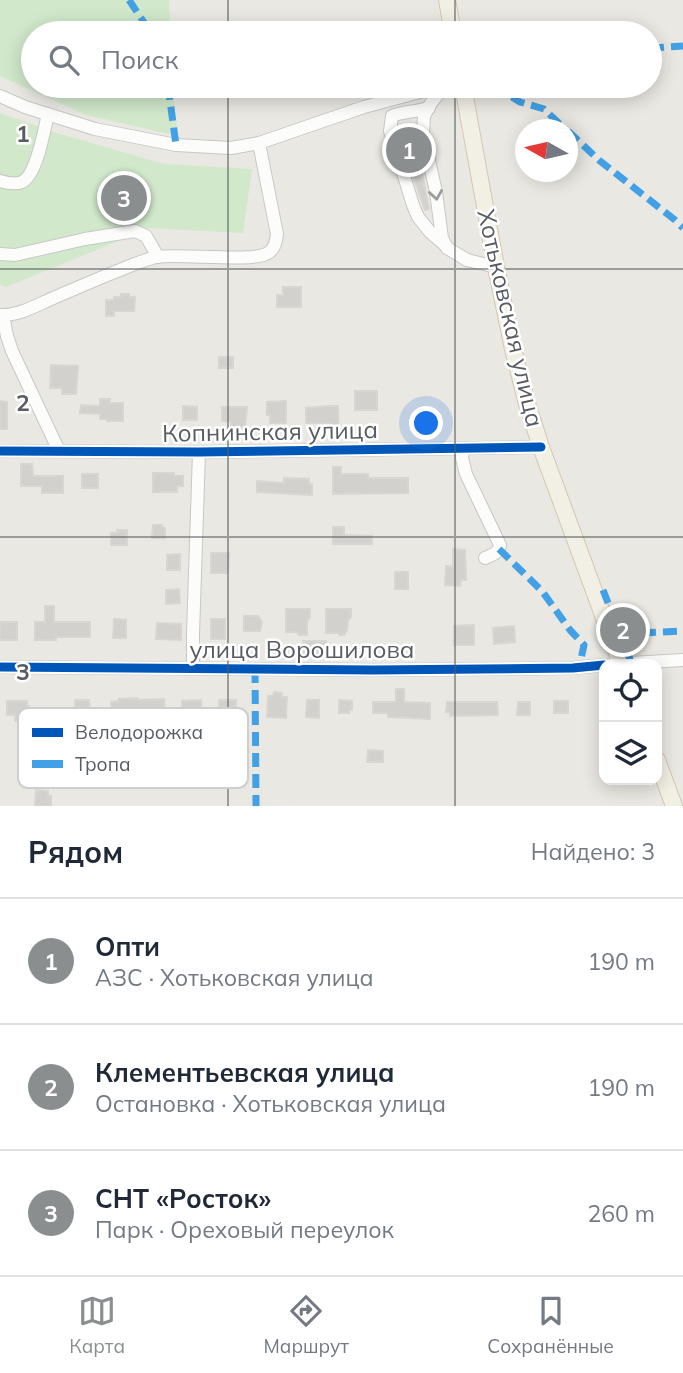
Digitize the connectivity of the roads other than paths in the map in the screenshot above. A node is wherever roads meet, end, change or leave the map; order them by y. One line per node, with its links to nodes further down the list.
1 (447, 0): 2 (main road)
2 (451, 21)
3 (0, 96): 8 (street)
4 (388, 98): 11 (street)
5 (436, 98): 7 (street)
6 (465, 98): 16 (main road, Хотьковская улица)
7 (429, 108): 9 (street); 10 (street)
8 (48, 114): 11 (street); 12 (street)
9 (423, 134): 10 (street); 13 (street, one-way to 13)
10 (392, 139): 13 (street)
11 (259, 143): 15 (street)
12 (0, 181)
13 (447, 247): 16 (street)
14 (0, 254): 15 (street)
15 (158, 257): 17 (street)
16 (496, 267): 18 (main road, Хотьковская улица)
17 (2, 315): 21 (street)
18 (541, 447): 19 (street, Копнинская улица); 24 (main road, Хотьковская улица)
19 (463, 448): 22 (street, Копнинская улица); 23 (street)
20 (0, 451): 21 (street, Копнинская улица)
21 (59, 451): 22 (street, Копнинская улица)
22 (199, 452): 29 (street)
23 (485, 558)
24 (619, 659)
25 (683, 660): 26 (street)
26 (662, 661)
27 (599, 665): 29 (street, улица Ворошилова)
28 (0, 667): 29 (street, улица Ворошилова)
29 (193, 668)
30 (662, 774): 31 (main road)
31 (674, 806)

